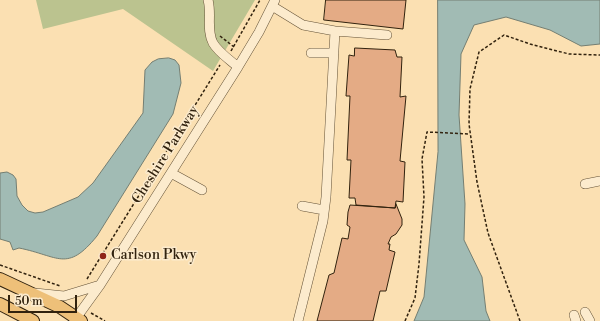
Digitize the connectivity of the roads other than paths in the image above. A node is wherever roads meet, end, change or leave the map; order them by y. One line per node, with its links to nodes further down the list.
1 (208, 0): 7 (street)
2 (273, 3): 3 (street); 7 (street, Cheshire Parkway)
3 (335, 31): 4 (street); 6 (street)
4 (387, 35)
5 (311, 53): 6 (street)
6 (334, 53): 13 (street)
7 (238, 67): 8 (street, Cheshire Parkway)
8 (171, 173): 11 (street); 15 (street, Cheshire Parkway)
9 (600, 181): 10 (street)
10 (585, 184)
11 (202, 190)
12 (302, 206): 13 (street)
13 (324, 210): 21 (street)
14 (0, 279): 16 (main road)
15 (100, 285): 16 (street); 19 (street, Cheshire Parkway)
16 (30, 293): 19 (main road)
17 (0, 304): 20 (main road)
18 (585, 312): 22 (street)
19 (77, 320)
20 (33, 321)
21 (298, 321)
22 (590, 321)

